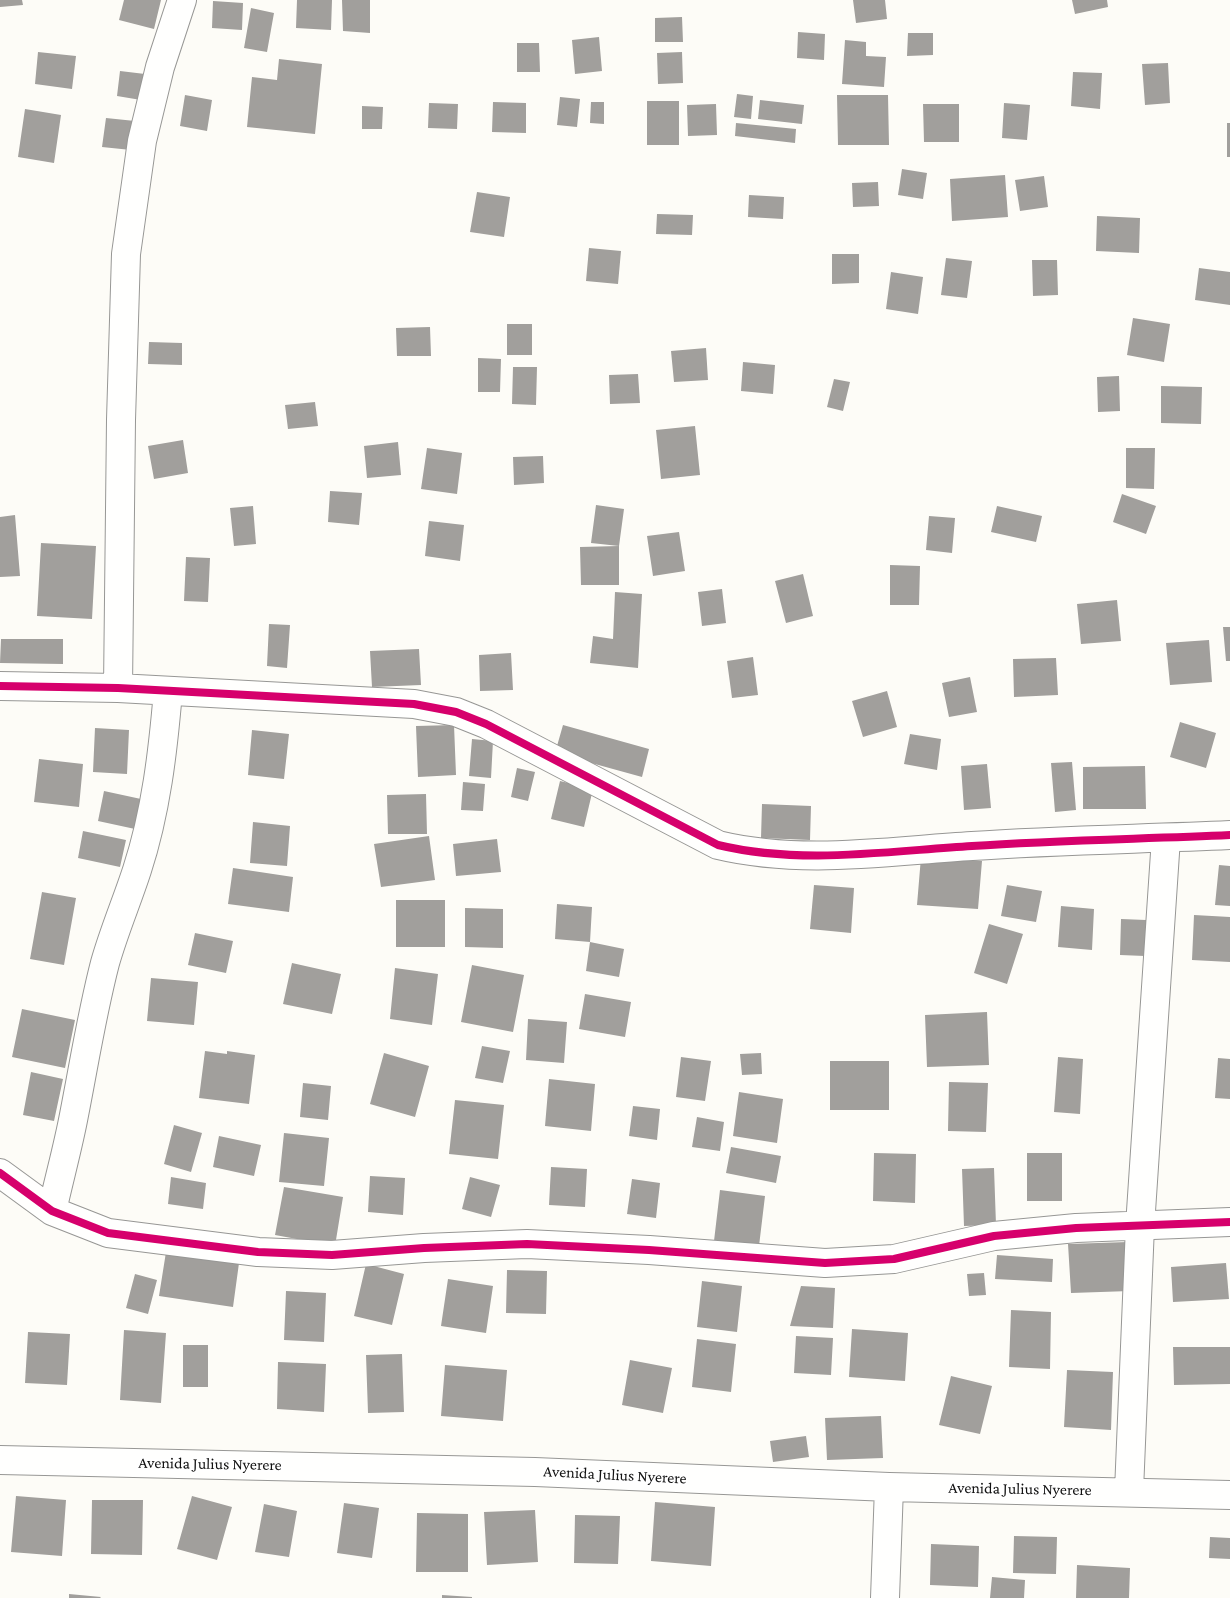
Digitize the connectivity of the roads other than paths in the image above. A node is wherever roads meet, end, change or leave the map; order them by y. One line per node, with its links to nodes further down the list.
1 (182, 0): 3 (street)
2 (0, 686): 3 (street)
3 (118, 688): 4 (street)
4 (168, 691): 6 (street); 8 (street)
5 (1230, 835): 6 (street)
6 (1166, 838): 10 (street)
7 (0, 1173): 8 (street)
8 (52, 1211): 10 (street)
9 (1230, 1222): 10 (street)
10 (1140, 1226): 13 (street)
11 (0, 1460): 12 (street, Avenida Julius Nyerere)
12 (889, 1487): 13 (street, Avenida Julius Nyerere); 15 (street)
13 (1129, 1491): 14 (street, Avenida Julius Nyerere)
14 (1230, 1495)
15 (885, 1598)

